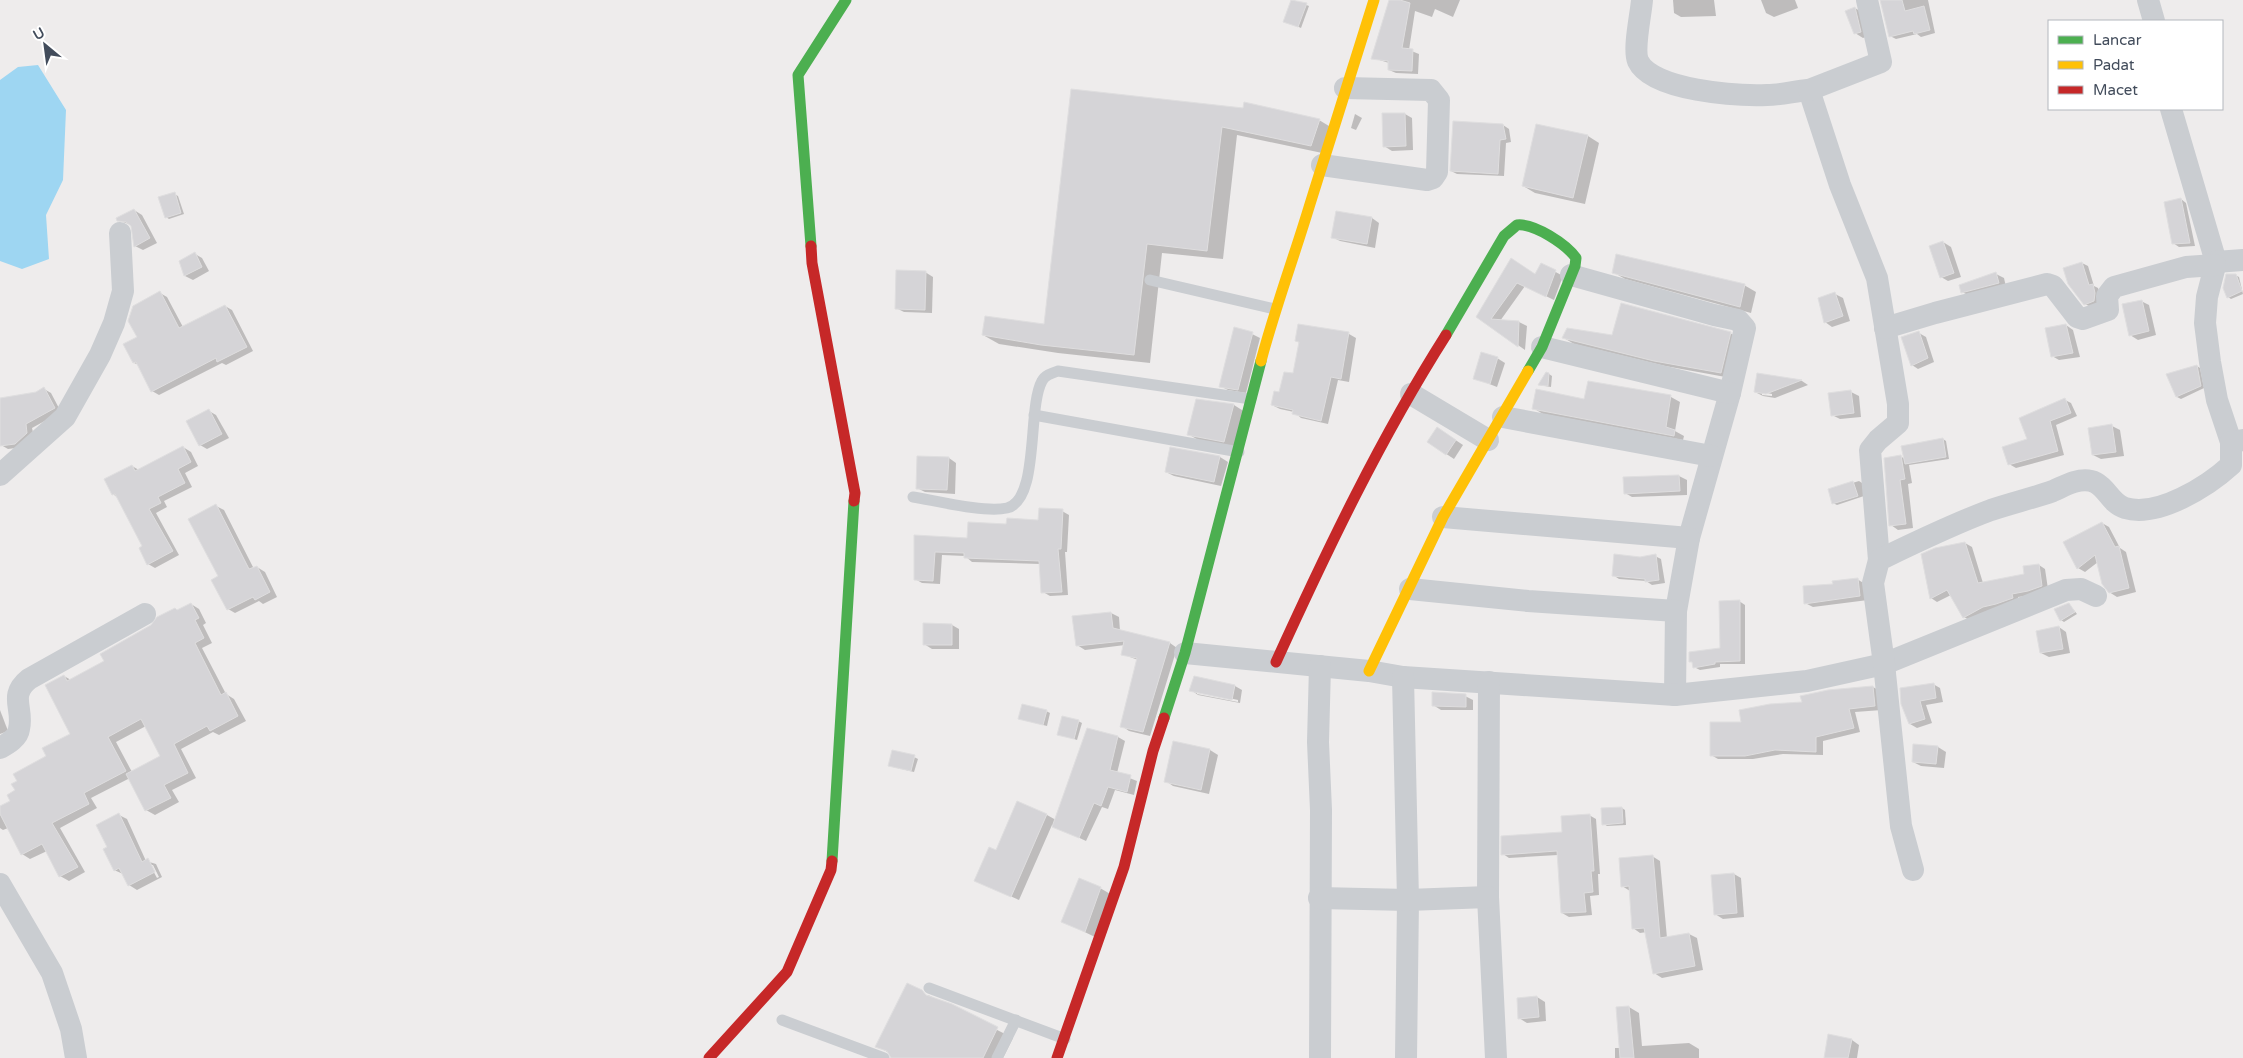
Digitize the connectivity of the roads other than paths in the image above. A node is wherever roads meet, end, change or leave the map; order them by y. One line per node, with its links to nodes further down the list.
1 (846, 0): 56 (street)
2 (1374, 0): 7 (street)
3 (1642, 0): 8 (street)
4 (1868, 0): 8 (street)
5 (2148, 0): 6 (street)
6 (2154, 20)
7 (1345, 88): 10 (street); 10 (street)
8 (1809, 90): 17 (street)
9 (2172, 110): 13 (street)
10 (1322, 165): 16 (street)
11 (120, 233): 28 (street)
12 (2243, 260): 13 (street)
13 (2216, 263): 17 (street); 25 (street)
14 (1571, 275): 18 (street); 19 (street); 20 (street)
15 (1150, 280): 16 (lane)
16 (1275, 309): 21 (street)
17 (1885, 328): 32 (street)
18 (1542, 347): 19 (street); 23 (street)
19 (1730, 393): 27 (street)
20 (1411, 394): 24 (street); 38 (street)
21 (1251, 399): 22 (lane); 26 (street)
22 (1034, 415): 26 (lane); 29 (lane)
23 (1503, 417): 24 (street); 27 (street)
24 (1488, 440): 30 (street)
25 (2237, 441): 32 (street)
26 (1239, 452): 37 (street)
27 (1711, 456): 31 (street)
28 (0, 475)
29 (913, 497)
30 (1443, 517): 31 (street); 33 (street)
31 (1689, 538): 35 (street)
32 (1880, 560): 39 (street)
33 (1410, 589): 35 (street); 41 (street)
34 (2096, 596): 39 (street)
35 (1676, 612): 44 (street)
36 (145, 614): 45 (street)
37 (1186, 653): 38 (street); 54 (street)
38 (1276, 662): 40 (street)
39 (1884, 664): 44 (street); 46 (street)
40 (1320, 666): 41 (street); 49 (street)
41 (1369, 671): 42 (street)
42 (1403, 677): 43 (street); 50 (street)
43 (1489, 682): 44 (street); 48 (street)
44 (1675, 695)
45 (0, 748)
46 (1913, 870)
47 (0, 884): 55 (street)
48 (1488, 897): 50 (street); 62 (street)
49 (1319, 898): 50 (street); 60 (street)
50 (1408, 900): 61 (street)
51 (929, 988): 53 (lane)
52 (782, 1020): 57 (lane)
53 (1016, 1020): 54 (lane); 58 (lane)
54 (1065, 1039): 59 (street)
55 (76, 1058)
56 (709, 1058)
57 (884, 1058)
58 (997, 1058)
59 (1057, 1058)
60 (1320, 1058)
61 (1406, 1058)
62 (1496, 1058)

